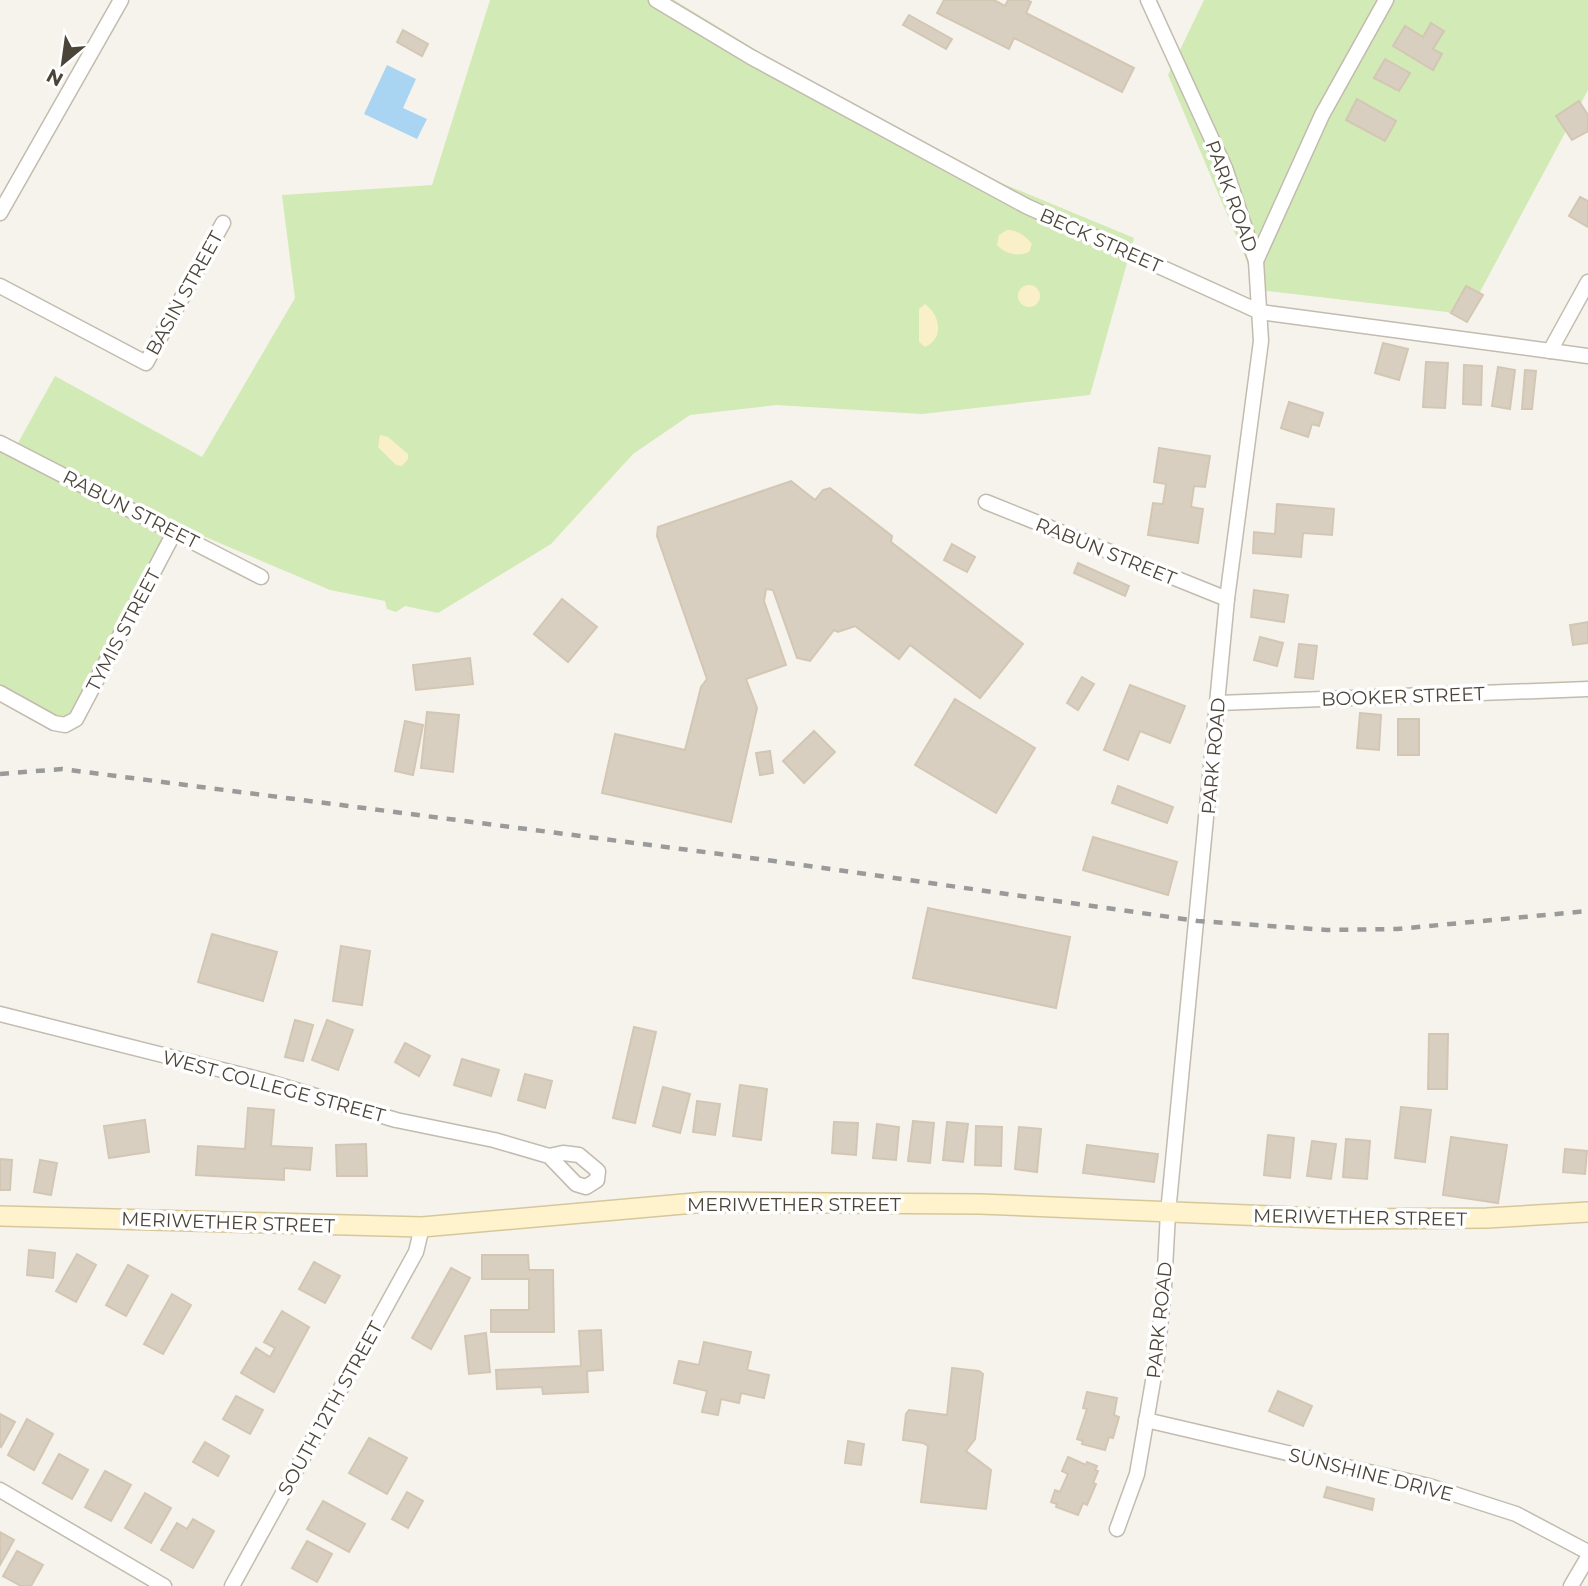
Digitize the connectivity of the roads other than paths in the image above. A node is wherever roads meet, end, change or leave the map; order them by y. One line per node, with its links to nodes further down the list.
1 (121, 0): 5 (street)
2 (656, 0): 10 (street, BECK STREET)
3 (1148, 0): 7 (street, PARK ROAD)
4 (1386, 0): 7 (street)
5 (0, 213)
6 (223, 223): 9 (street, BASIN STREET)
7 (1256, 261): 10 (street, PARK ROAD)
8 (1588, 282): 11 (street)
9 (0, 286)
10 (1260, 312): 11 (street, BECK STREET); 17 (street, PARK ROAD)
11 (1550, 351): 12 (street, BECK STREET)
12 (1588, 356)
13 (0, 443): 15 (street, RABUN STREET)
14 (986, 502): 17 (street, RABUN STREET)
15 (175, 531): 16 (street, RABUN STREET); 19 (street, TYMIS STREET)
16 (261, 577)
17 (1227, 599): 20 (street, PARK ROAD)
18 (1588, 689): 20 (street, BOOKER STREET)
19 (0, 693)
20 (1218, 703): 24 (street, PARK ROAD)
21 (0, 1014): 22 (street, WEST COLLEGE STREET)
22 (549, 1156)
23 (1588, 1212): 24 (street, MERIWETHER STREET)
24 (1168, 1213): 26 (street, MERIWETHER STREET); 27 (street, PARK ROAD)
25 (0, 1216): 26 (street, MERIWETHER STREET)
26 (422, 1227): 32 (street, SOUTH 12TH STREET)
27 (1146, 1420): 29 (street, PARK ROAD); 30 (street, SUNSHINE DRIVE)
28 (0, 1490): 31 (street)
29 (1117, 1529)
30 (1588, 1554): 33 (street)
31 (164, 1586)
32 (232, 1586)
33 (1572, 1586)

